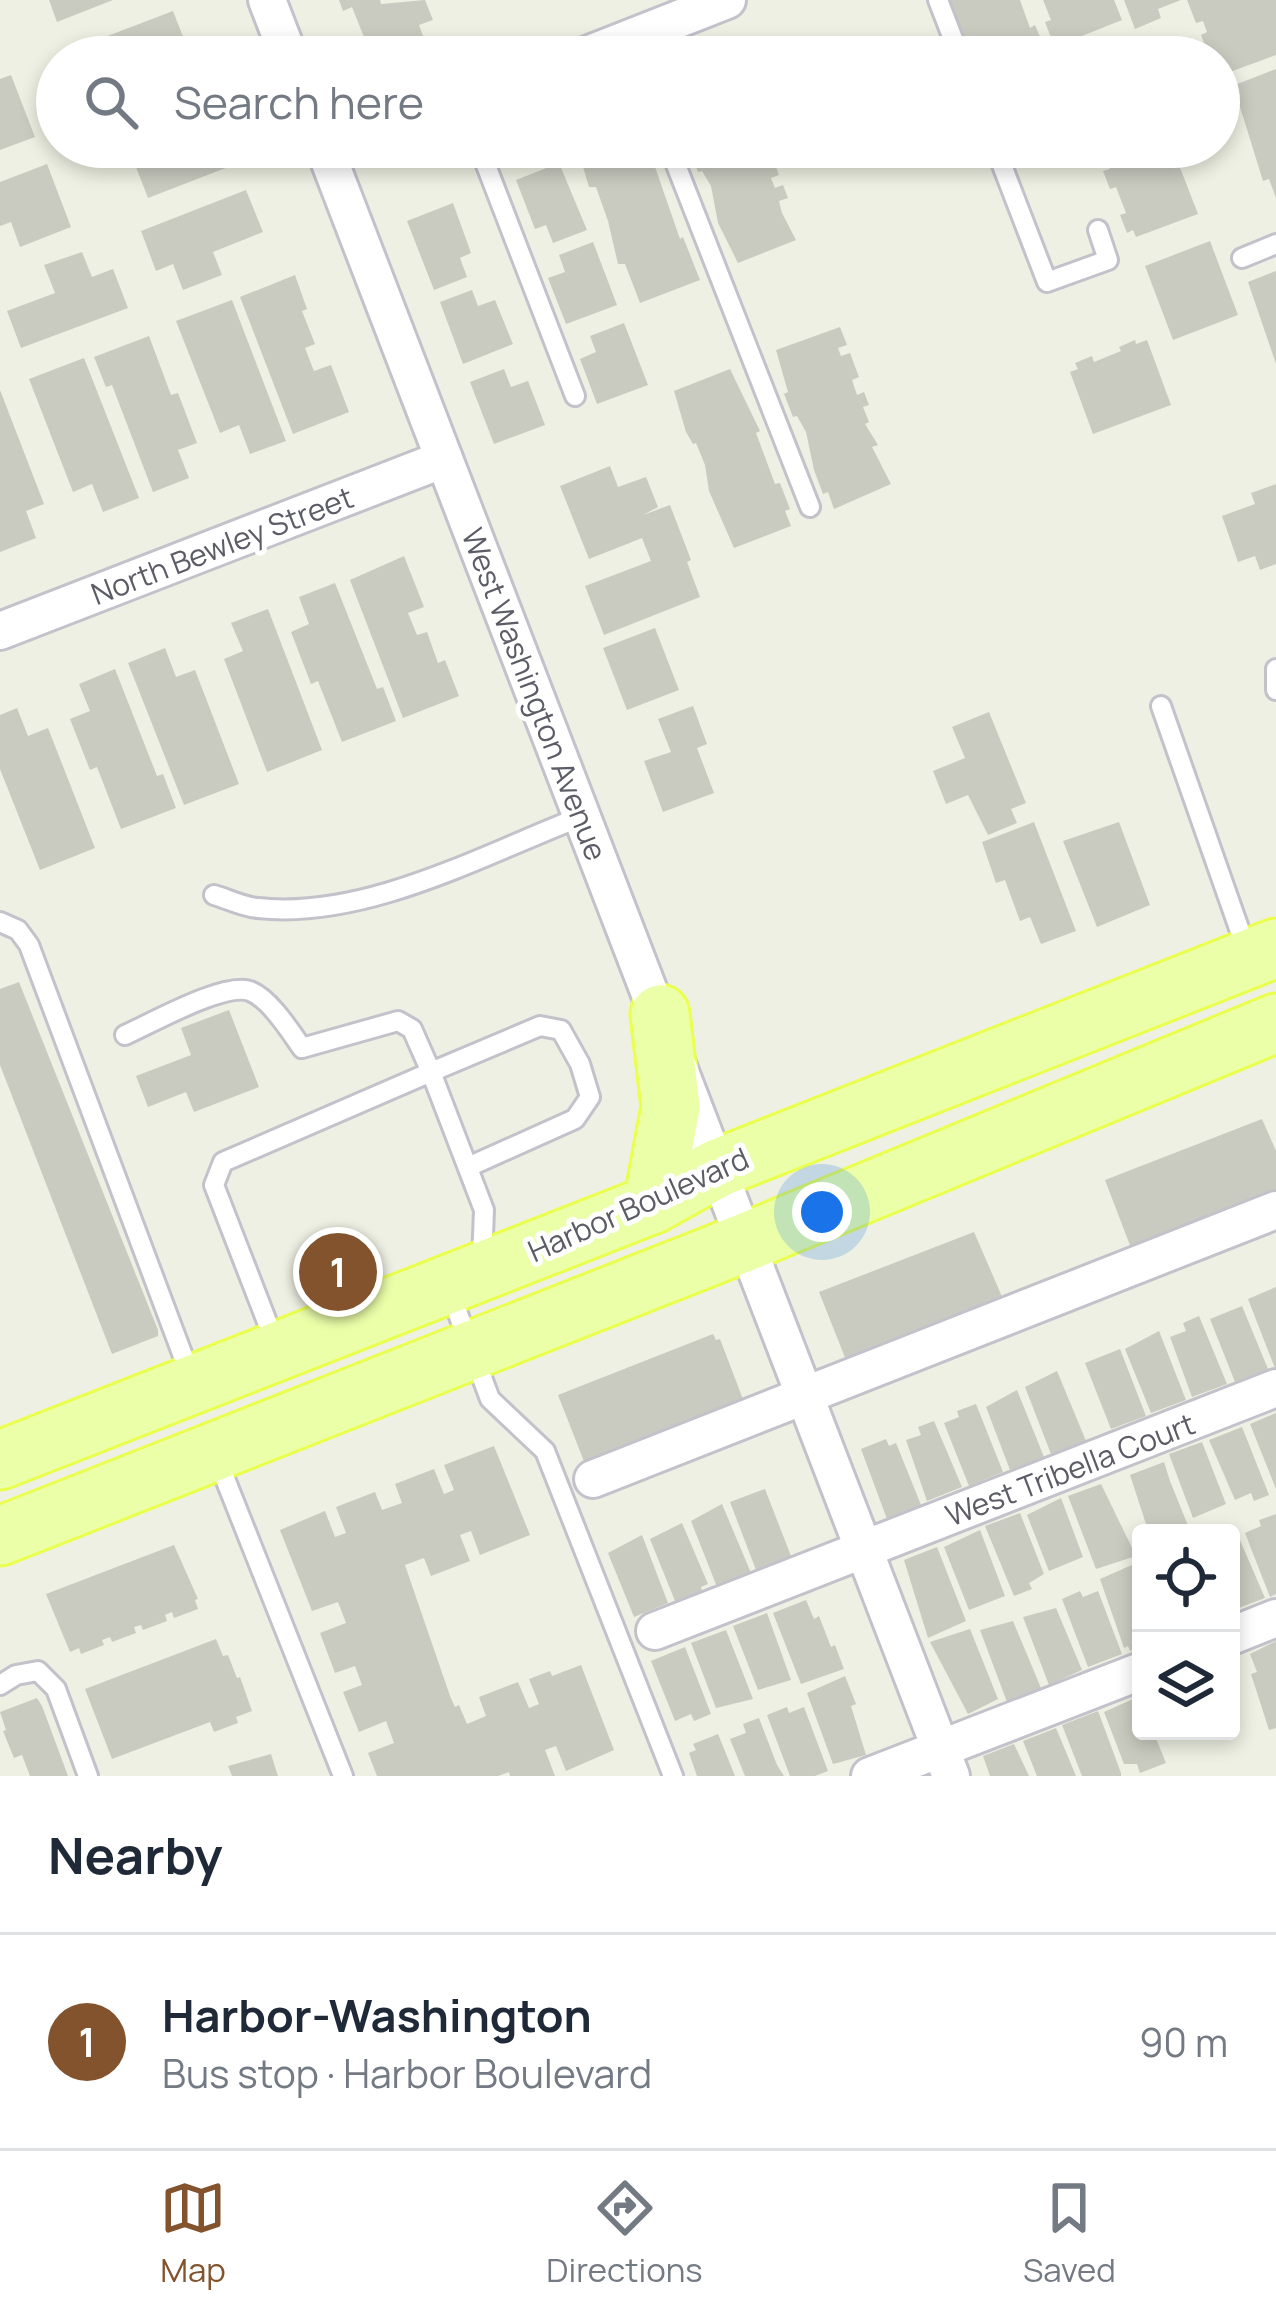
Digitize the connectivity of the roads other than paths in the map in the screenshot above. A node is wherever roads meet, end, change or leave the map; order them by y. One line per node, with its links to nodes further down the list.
1 (267, 0): 4 (street)
2 (727, 0): 5 (street)
3 (938, 0): 6 (lane)
4 (281, 36)
5 (655, 36)
6 (952, 36)
7 (340, 168): 15 (street, West Washington Avenue)
8 (486, 168): 14 (lane)
9 (677, 168): 16 (lane)
10 (1003, 168): 11 (lane)
11 (1098, 230)
12 (1276, 244): 13 (lane)
13 (1242, 258)
14 (575, 397)
15 (444, 459): 17 (street, North Bewley Street); 21 (street, West Washington Avenue)
16 (810, 507)
17 (0, 631)
18 (1276, 669): 19 (lane)
19 (1276, 691)
20 (1161, 706): 24 (lane)
21 (583, 816): 22 (lane); 25 (street, West Washington Avenue)
22 (214, 895)
23 (0, 922): 37 (lane)
24 (1263, 953): 30 (main road, Harbor Boulevard)
25 (660, 1014): 30 (street, West Washington Avenue); 31 (main road)
26 (1276, 1023): 33 (main road)
27 (125, 1035): 28 (lane)
28 (431, 1072): 29 (lane); 29 (lane); 35 (lane)
29 (468, 1167): 34 (lane)
30 (718, 1168): 31 (main road, Harbor Boulevard); 33 (street, West Washington Avenue)
31 (652, 1204): 34 (main road, Harbor Boulevard)
32 (1276, 1210): 39 (street)
33 (746, 1242): 36 (main road); 39 (street)
34 (464, 1278): 35 (main road, Harbor Boulevard); 36 (lane)
35 (278, 1351): 37 (main road, Harbor Boulevard)
36 (471, 1351): 40 (main road); 53 (lane)
37 (194, 1384): 41 (main road, Harbor Boulevard)
38 (1276, 1388): 44 (street, West Tribella Court)
39 (804, 1396): 42 (street); 44 (street)
40 (215, 1452): 43 (main road); 52 (lane)
41 (0, 1460)
42 (593, 1479)
43 (0, 1536)
44 (864, 1549): 46 (street, West Tribella Court); 50 (street)
45 (1276, 1618): 47 (street)
46 (655, 1631)
47 (1240, 1632)
48 (1132, 1675): 50 (street)
49 (0, 1685): 51 (lane)
50 (946, 1762): 54 (street)
51 (88, 1776)
52 (344, 1776)
53 (673, 1776)
54 (870, 1776)

